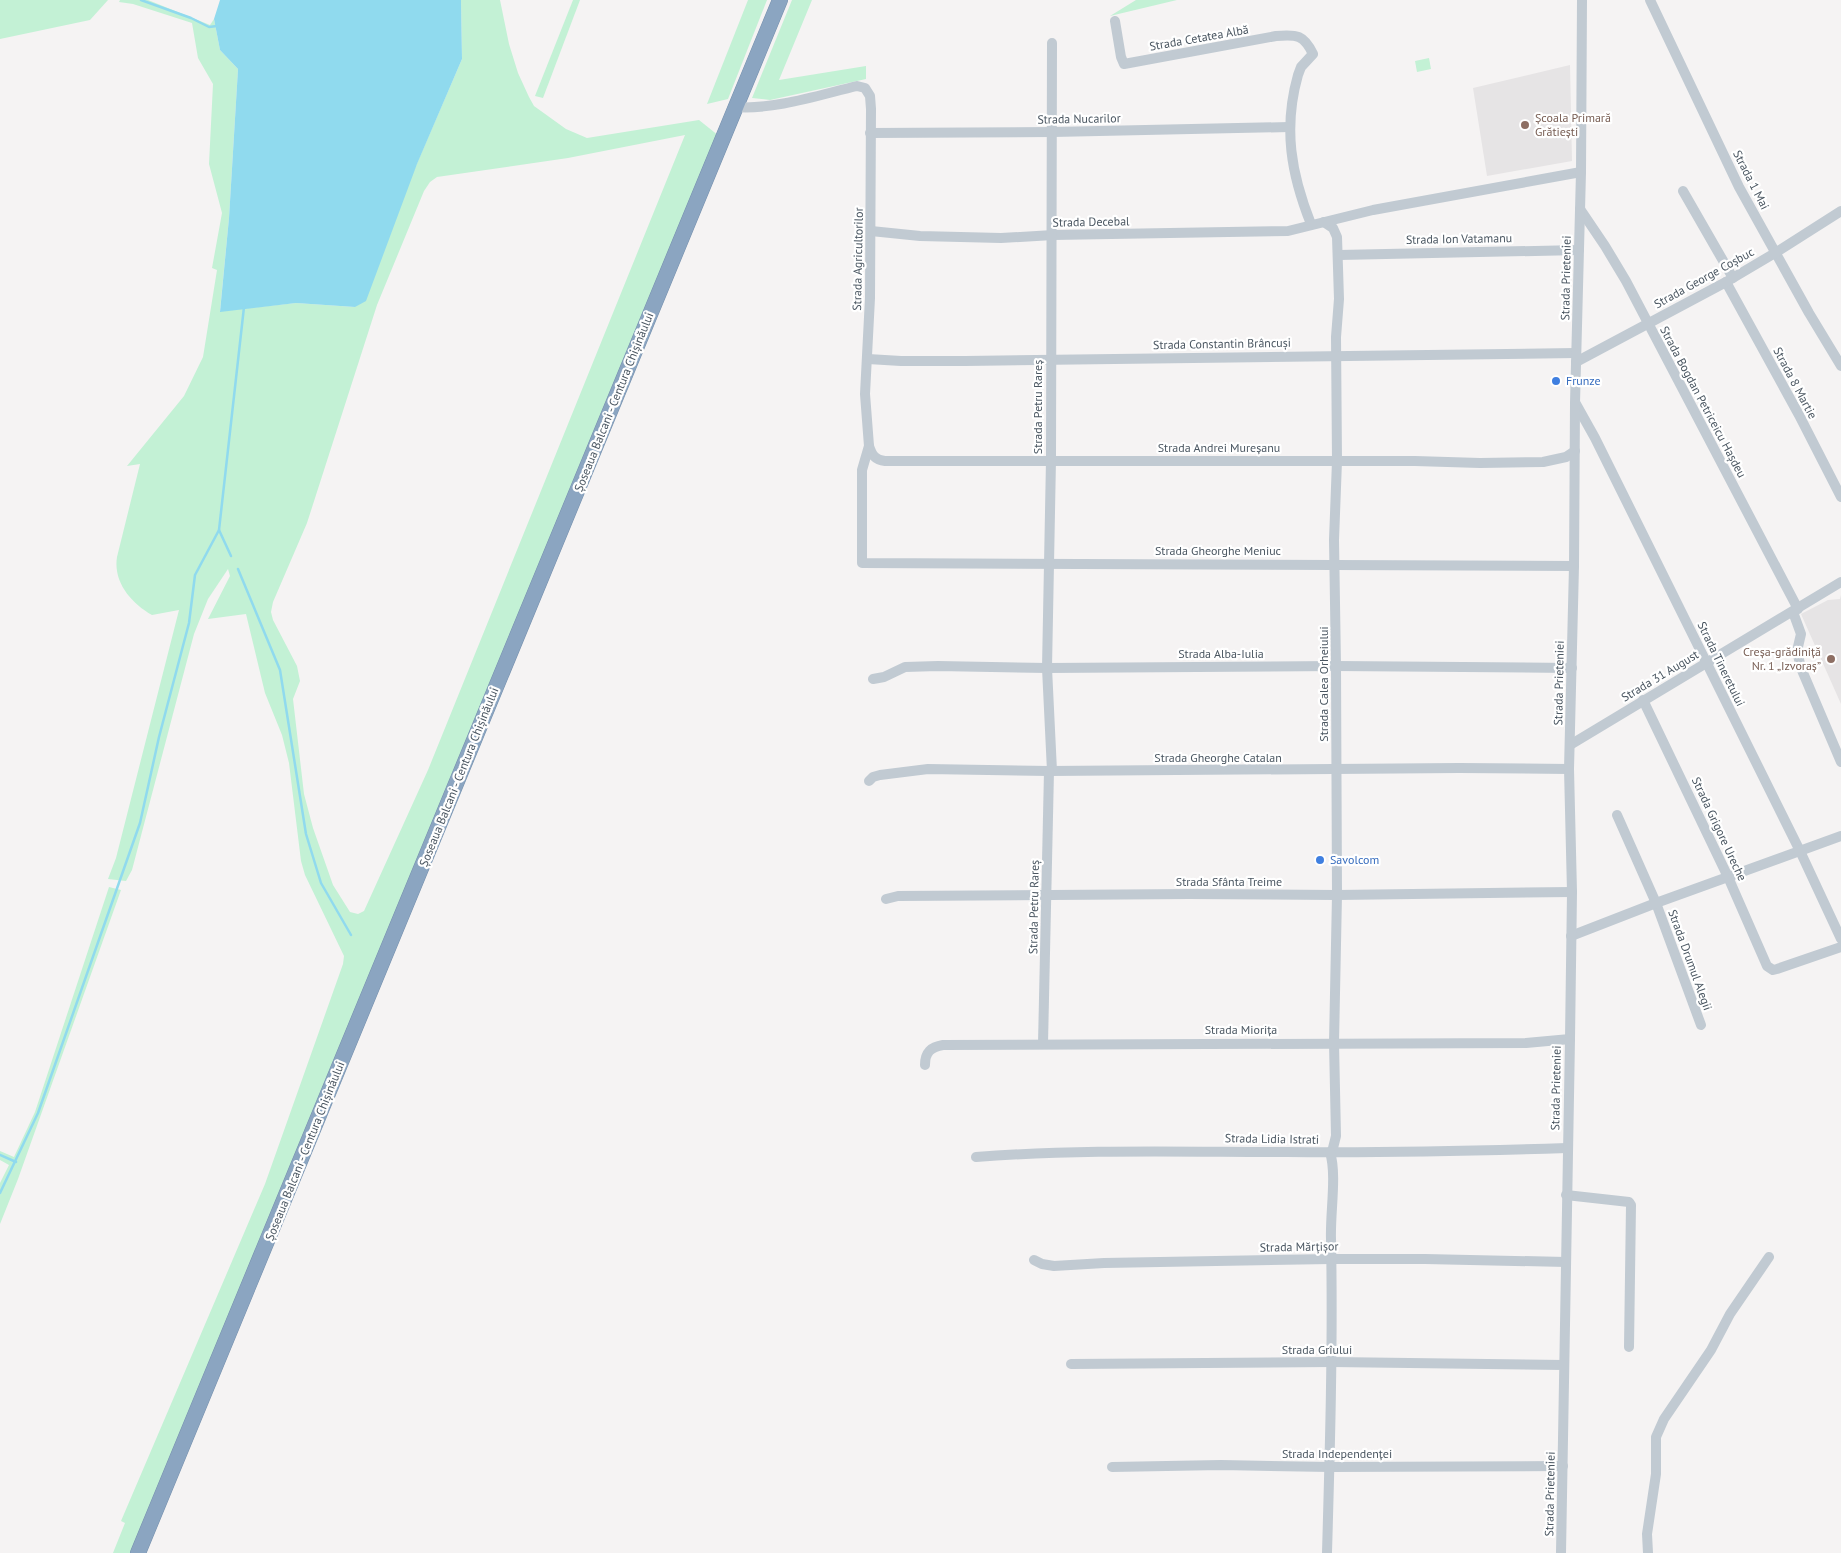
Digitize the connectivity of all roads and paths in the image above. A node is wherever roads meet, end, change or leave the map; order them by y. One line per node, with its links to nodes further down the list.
1 (780, 0): 6 (highway, Șoseaua Balcani - Centura Chișinăului)
2 (1582, 0): 10 (street, Strada Prieteniei)
3 (1650, 0): 19 (street, Strada 1 Mai)
4 (1115, 21): 7 (street, Strada Cetatea Albă)
5 (1052, 44): 8 (street, Strada Petru Rareș)
6 (736, 107): 9 (street, Strada Agricultorilor); 84 (highway, Șoseaua Balcani - Centura Chișinăului)
7 (1289, 128): 8 (street, Strada Nucarilor); 15 (street)
8 (1053, 132): 9 (street, Strada Nucarilor); 17 (street, Strada Petru Rareș)
9 (870, 133): 16 (street, Strada Agricultorilor)
10 (1580, 172): 12 (street, Strada Prieteniei); 14 (street)
11 (1683, 191): 21 (street, Strada 8 Martie)
12 (1580, 209): 18 (street, Strada Prieteniei); 22 (street, Strada Bogdan Petriceicu Hașdeu)
13 (1841, 211): 19 (street, Strada George Coșbuc)
14 (1324, 222): 15 (street); 20 (street, Strada Calea Orheiului)
15 (1311, 224): 17 (street, Strada Decebal)
16 (871, 231): 17 (street, Strada Decebal); 25 (street, Strada Agricultorilor)
17 (1052, 235): 26 (street, Strada Petru Rareș)
18 (1579, 250): 20 (street, Strada Ion Vatamanu); 24 (street, Strada Prieteniei)
19 (1775, 253): 21 (street, Strada George Coșbuc); 27 (street, Strada 1 Mai)
20 (1339, 255): 23 (street, Strada Calea Orheiului)
21 (1729, 280): 22 (street, Strada George Coșbuc); 33 (street, Strada 8 Martie)
22 (1648, 323): 24 (street, Strada George Coșbuc); 39 (street, Strada Bogdan Petriceicu Hașdeu)
23 (1337, 355): 24 (street, Strada Constantin Brâncuși); 26 (street, Strada Constantin Brâncuși); 32 (street, Strada Calea Orheiului)
24 (1576, 357): 28 (street, Strada Prieteniei)
25 (868, 359): 26 (street, Strada Constantin Brâncuși); 29 (street, Strada Agricultorilor)
26 (1051, 360): 31 (street, Strada Petru Rareș)
27 (1841, 366)
28 (1575, 403): 30 (street, Strada Prieteniei); 40 (street, Strada Tineretului)
29 (869, 446): 31 (street, Strada Andrei Mureșanu); 34 (street, Strada Agricultorilor)
30 (1575, 451): 32 (street, Strada Andrei Mureșanu); 37 (street, Strada Prieteniei)
31 (1051, 460): 32 (street, Strada Andrei Mureșanu); 35 (street, Strada Petru Rareș)
32 (1337, 461): 36 (street, Strada Calea Orheiului)
33 (1841, 497)
34 (862, 563): 35 (street, Strada Gheorghe Meniuc)
35 (1050, 563): 36 (street, Strada Gheorghe Meniuc); 42 (street, Strada Petru Rareș)
36 (1335, 565): 37 (street, Strada Gheorghe Meniuc); 41 (street, Strada Calea Orheiului)
37 (1574, 566): 43 (street, Strada Prieteniei)
38 (1841, 582): 39 (street, Strada 31 August)
39 (1795, 611): 40 (street, Strada 31 August); 47 (street, Strada Bogdan Petriceicu Hașdeu)
40 (1707, 663): 45 (street, Strada 31 August); 54 (street, Strada Tineretului)
41 (1336, 666): 42 (street, Strada Alba-Iulia); 43 (street, Strada Alba-Iulia); 49 (street, Strada Calea Orheiului)
42 (1046, 668): 44 (street, Strada Alba-Iulia); 50 (street, Strada Petru Rareș)
43 (1572, 668): 46 (street, Strada Prieteniei)
44 (873, 679)
45 (1643, 700): 46 (street, Strada 31 August); 55 (street, Strada Grigore Ureche)
46 (1570, 745): 48 (street, Strada Prieteniei)
47 (1841, 762)
48 (1569, 769): 49 (street, Strada Gheorghe Catalan); 56 (street, Strada Prieteniei)
49 (1337, 770): 50 (street, Strada Gheorghe Catalan); 57 (street, Strada Calea Orheiului)
50 (1050, 771): 51 (street, Strada Gheorghe Catalan); 58 (street, Strada Petru Rareș)
51 (869, 781)
52 (1616, 815): 60 (street, Strada Drumul Alegii)
53 (1841, 836): 54 (street, Strada Drumul Alegii)
54 (1800, 851): 55 (street, Strada Drumul Alegii); 62 (street, Strada Tineretului)
55 (1728, 877): 60 (street, Strada Drumul Alegii); 63 (street, Strada Grigore Ureche)
56 (1572, 892): 57 (street, Strada Sfânta Treime); 61 (street, Strada Prieteniei)
57 (1337, 895): 58 (street, Strada Sfânta Treime); 66 (street, Strada Calea Orheiului)
58 (1047, 896): 59 (street, Strada Sfânta Treime); 67 (street, Strada Petru Rareș)
59 (886, 900)
60 (1656, 903): 61 (street, Strada Drumul Alegii); 64 (street, Strada Drumul Alegii)
61 (1571, 936): 65 (street, Strada Prieteniei)
62 (1841, 939)
63 (1841, 947)
64 (1701, 1026)
65 (1570, 1039): 66 (street, Strada Miorița); 69 (street, Strada Prieteniei)
66 (1334, 1043): 67 (street, Strada Miorița); 70 (street, Strada Calea Orheiului)
67 (1043, 1044): 68 (street, Strada Miorița)
68 (926, 1065)
69 (1568, 1148): 70 (street, Strada Lidia Istrati); 72 (street, Strada Prieteniei)
70 (1331, 1152): 71 (street, Strada Lidia Istrati); 74 (street, Strada Calea Orheiului)
71 (976, 1157)
72 (1566, 1195): 76 (street, Strada Prieteniei); 77 (street)
73 (1769, 1257): 87 (street)
74 (1331, 1259): 75 (street, Strada Mărțișor); 76 (street, Strada Mărțișor); 78 (street, Strada Calea Orheiului)
75 (1034, 1260)
76 (1566, 1262): 80 (street, Strada Prieteniei)
77 (1629, 1347)
78 (1332, 1362): 79 (street, Strada Grîului); 80 (street, Strada Grîului); 83 (street, Strada Calea Orheiului)
79 (1071, 1364)
80 (1564, 1365): 81 (street, Strada Prieteniei)
81 (1563, 1466): 83 (street, Strada Independenței); 86 (street, Strada Prieteniei)
82 (1112, 1467): 83 (street, Strada Independenței)
83 (1330, 1467): 85 (street, Strada Calea Orheiului)
84 (138, 1553)
85 (1327, 1553)
86 (1561, 1553)
87 (1648, 1553)

